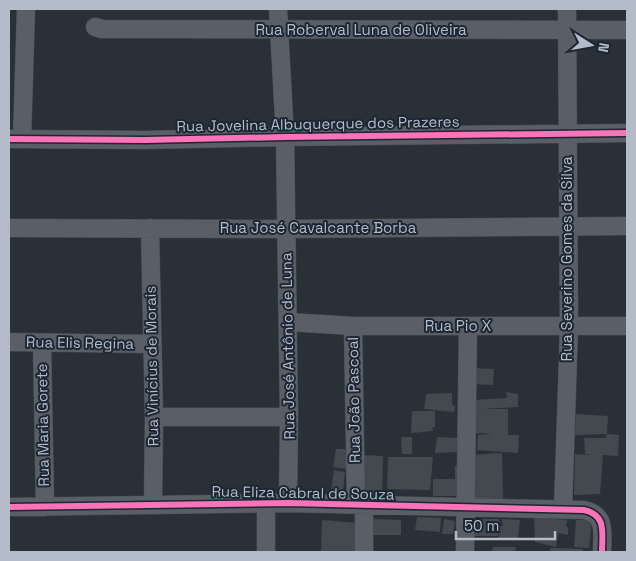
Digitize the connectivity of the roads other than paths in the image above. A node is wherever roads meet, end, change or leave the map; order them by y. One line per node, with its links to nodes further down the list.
1 (26, 9): 11 (street)
2 (278, 9): 5 (street, Rua José Antônio de Luna)
3 (567, 9): 6 (street, Rua Severino Gomes da Silva)
4 (95, 28): 5 (street, Rua Roberval Luna de Oliveira)
5 (279, 29): 6 (street, Rua Roberval Luna de Oliveira); 10 (street, Rua José Antônio de Luna)
6 (567, 30): 7 (street, Rua Roberval Luna de Oliveira); 8 (street, Rua Severino Gomes da Silva)
7 (627, 30)
8 (567, 133): 9 (street, Rua Jovelina Albuquerque dos Prazeres); 10 (street, Rua Jovelina Albuquerque dos Prazeres); 13 (street, Rua Severino Gomes da Silva)
9 (627, 133)
10 (285, 137): 11 (street, Rua Jovelina Albuquerque dos Prazeres); 16 (street, Rua José Antônio de Luna)
11 (16, 139)
12 (627, 226): 13 (street, Rua José Cavalcante Borba)
13 (568, 227): 16 (street, Rua José Cavalcante Borba); 21 (street, Rua Severino Gomes da Silva)
14 (9, 228): 15 (street, Rua José Cavalcante Borba)
15 (150, 228): 16 (street, Rua José Cavalcante Borba); 24 (street, Rua Vinícius de Morais)
16 (286, 229): 17 (street, Rua José Antônio de Luna)
17 (288, 322): 18 (street, Rua Pio X); 26 (street, Rua José Antônio de Luna)
18 (354, 326): 19 (street, Rua Pio X); 30 (street, Rua João Pascoal)
19 (468, 326): 21 (street, Rua Pio X); 33 (street)
20 (627, 326): 21 (street, Rua Pio X)
21 (569, 327): 34 (street, Rua Severino Gomes da Silva)
22 (9, 342): 23 (street, Rua Elis Regina)
23 (42, 343): 24 (street, Rua Elis Regina); 32 (street, Rua Maria Gorete)
24 (152, 344): 25 (street, Rua Vinícius de Morais)
25 (154, 416): 26 (street); 29 (street, Rua Vinícius de Morais)
26 (289, 417): 27 (street, Rua José Antônio de Luna)
27 (288, 503): 28 (street, Rua Eliza Cabral de Souza); 30 (street, Rua Eliza Cabral de Souza)
28 (266, 504): 29 (street, Rua Eliza Cabral de Souza); 35 (street)
29 (154, 505): 32 (street, Rua Eliza Cabral de Souza)
30 (360, 505): 33 (street, Rua Eliza Cabral de Souza); 36 (street, Rua João Pascoal)
31 (9, 507): 32 (street, Rua Eliza Cabral de Souza)
32 (45, 507)
33 (465, 508): 34 (street, Rua Eliza Cabral de Souza); 37 (street)
34 (563, 509): 38 (street, Rua Eliza Cabral de Souza)
35 (266, 552)
36 (364, 552)
37 (465, 552)
38 (602, 552)

